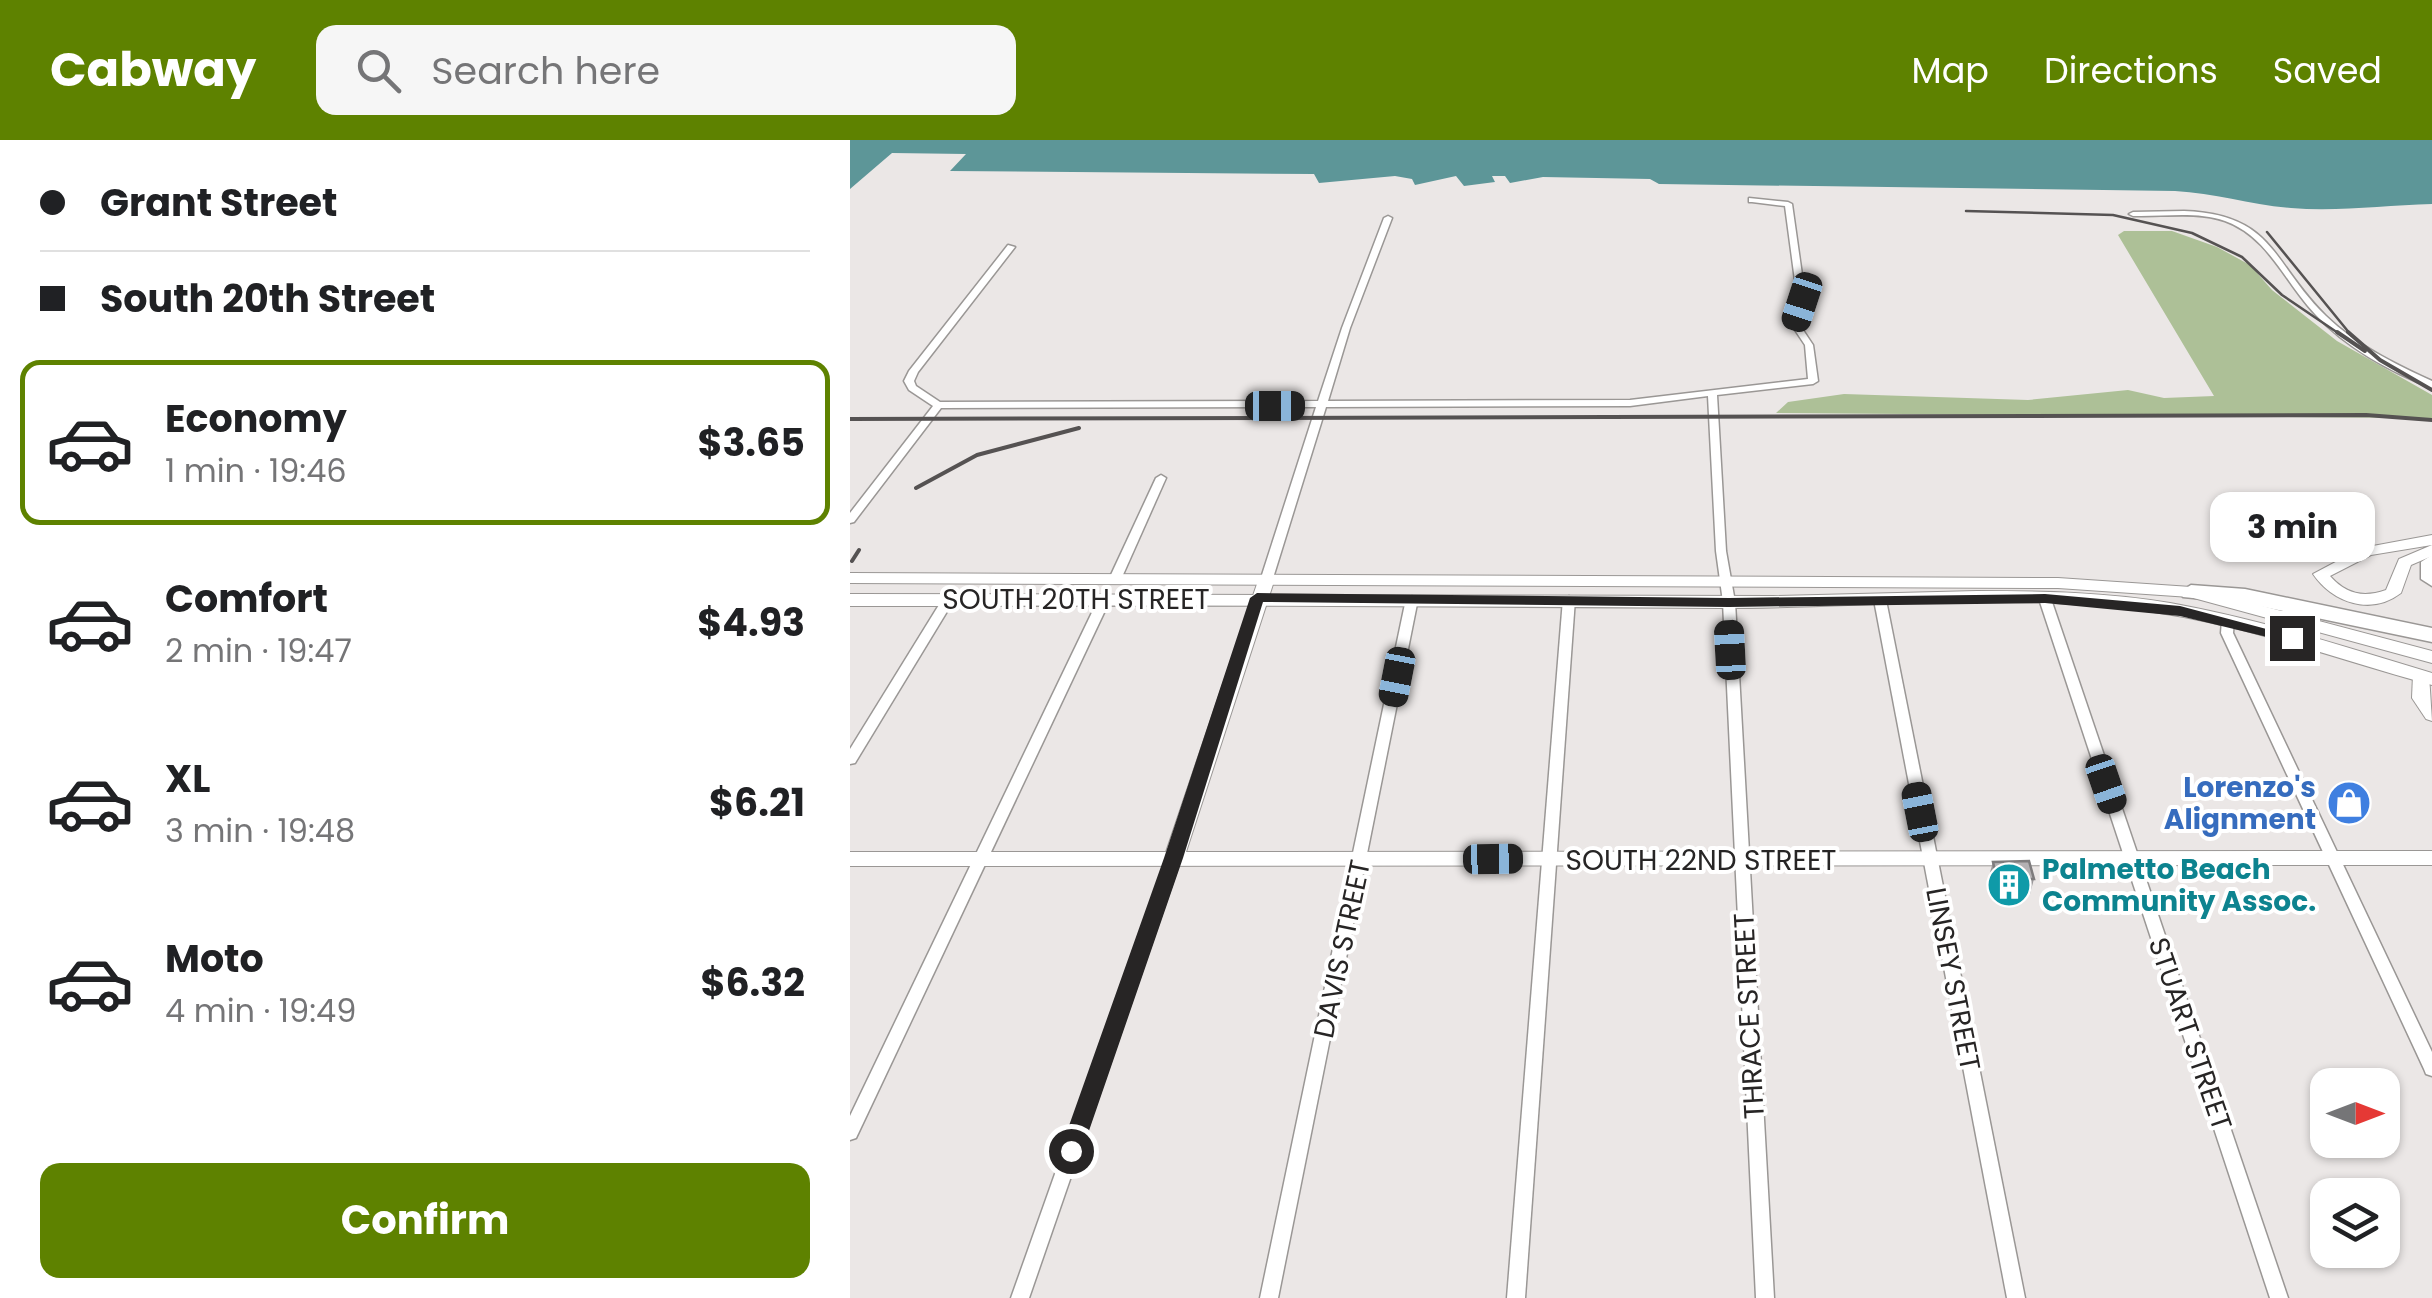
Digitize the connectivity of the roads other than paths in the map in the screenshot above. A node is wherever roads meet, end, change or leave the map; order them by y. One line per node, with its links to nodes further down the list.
1 (1752, 200): 6 (street)
2 (2133, 214): 5 (street)
3 (1388, 218): 8 (street)
4 (1012, 248): 7 (street)
5 (2432, 385)
6 (1712, 396): 8 (street); 17 (street, THRACE STREET)
7 (938, 405): 8 (street); 10 (street)
8 (1322, 406): 16 (street)
9 (1161, 478): 14 (street)
10 (850, 520)
11 (2432, 540): 12 (street)
12 (2432, 550)
13 (2432, 562): 19 (highway)
14 (1116, 577): 15 (main road, SOUTH 20TH STREET); 16 (main road, SOUTH 20TH STREET)
15 (850, 578)
16 (1267, 578): 17 (main road, SOUTH 20TH STREET); 21 (street)
17 (1727, 579): 18 (main road, SOUTH 20TH STREET); 30 (street, THRACE STREET)
18 (1916, 579): 20 (main road, SOUTH 20TH STREET); 22 (main road)
19 (2432, 579)
20 (2190, 592): 32 (highway); 33 (main road, SOUTH 20TH STREET)
21 (1257, 598): 23 (main road, SOUTH 20TH STREET); 28 (main road, SOUTH 20TH STREET); 38 (street)
22 (2007, 598): 25 (main road, SOUTH 20TH STREET); 29 (main road, SOUTH 20TH STREET)
23 (1412, 599): 24 (main road, SOUTH 20TH STREET); 41 (street, DAVIS STREET)
24 (1569, 599): 30 (main road, SOUTH 20TH STREET); 42 (street)
25 (2045, 599): 31 (main road, SOUTH 20TH STREET); 44 (street, STUART STREET)
26 (850, 600): 27 (main road, SOUTH 20TH STREET)
27 (948, 600): 28 (main road, SOUTH 20TH STREET); 36 (street)
28 (1104, 600): 37 (street)
29 (1880, 600): 30 (main road, SOUTH 20TH STREET); 45 (street, LINSEY STREET)
30 (1729, 602): 43 (street, THRACE STREET)
31 (2228, 620): 34 (main road, SOUTH 20TH STREET); 46 (street)
32 (2432, 635)
33 (2432, 656)
34 (2428, 676): 35 (street)
35 (2432, 715)
36 (850, 760)
37 (980, 858): 38 (street, SOUTH 22ND STREET); 40 (street, SOUTH 22ND STREET); 48 (street)
38 (1174, 858): 41 (street, SOUTH 22ND STREET); 49 (street)
39 (2432, 858): 46 (street, SOUTH 22ND STREET)
40 (850, 859)
41 (1360, 859): 42 (street, SOUTH 22ND STREET); 50 (street, DAVIS STREET)
42 (1550, 859): 43 (street, SOUTH 22ND STREET); 51 (street)
43 (1740, 860): 45 (street, SOUTH 22ND STREET); 52 (street, THRACE STREET)
44 (2132, 860): 45 (street, SOUTH 22ND STREET); 46 (street, SOUTH 22ND STREET); 54 (street, STUART STREET)
45 (1930, 861): 53 (street, LINSEY STREET)
46 (2332, 861): 47 (street)
47 (2432, 1070)
48 (850, 1133)
49 (1020, 1298)
50 (1269, 1298)
51 (1516, 1298)
52 (1765, 1298)
53 (2016, 1298)
54 (2279, 1298)

